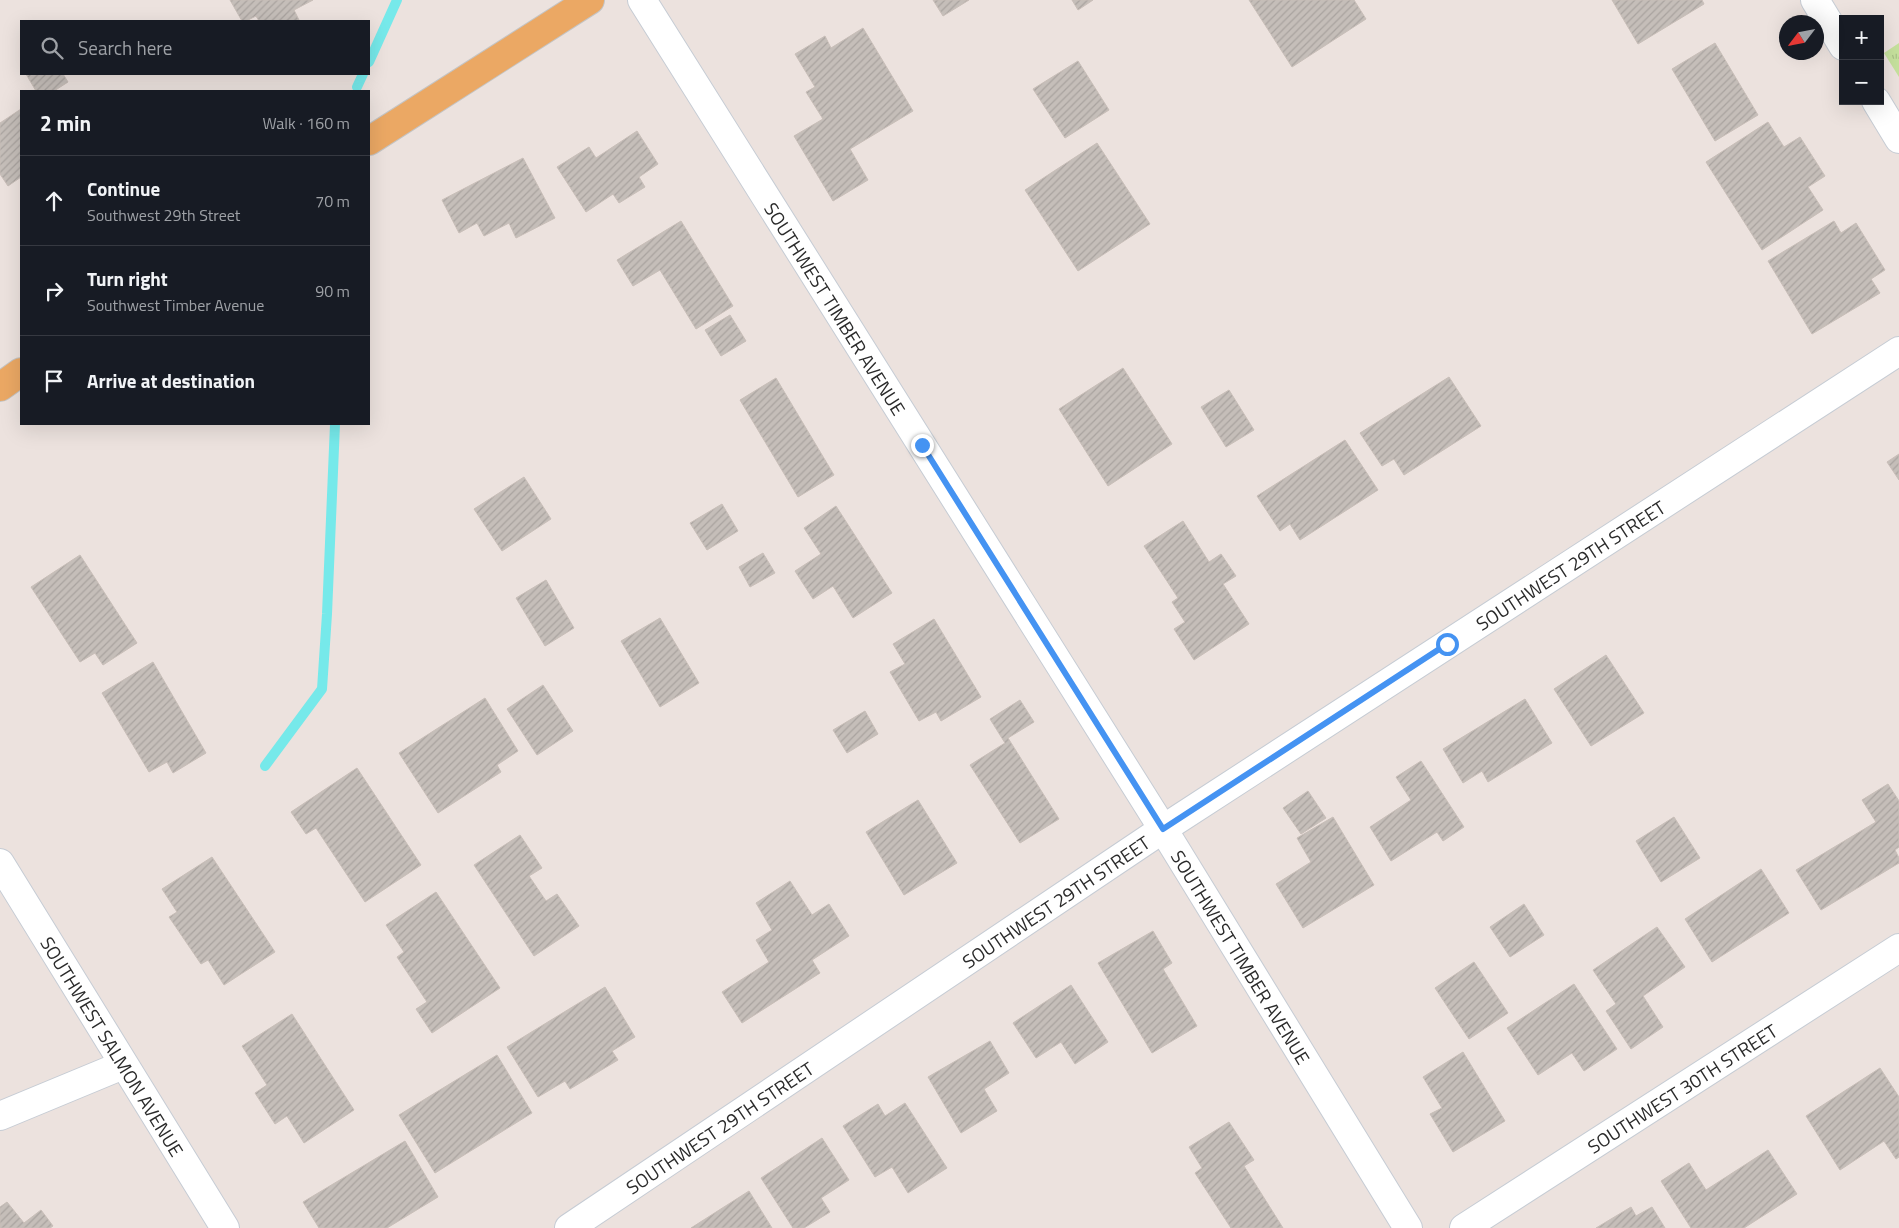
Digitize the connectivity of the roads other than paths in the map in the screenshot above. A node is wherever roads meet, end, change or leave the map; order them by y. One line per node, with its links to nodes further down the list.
1 (590, 0): 7 (main road)
2 (642, 0): 11 (street, SOUTHWEST TIMBER AVENUE)
3 (1815, 0): 4 (street)
4 (1839, 39)
5 (1878, 105): 6 (street)
6 (1899, 139)
7 (370, 140)
8 (1899, 352): 11 (street, SOUTHWEST 29TH STREET)
9 (20, 373): 10 (main road)
10 (0, 386)
11 (1163, 829): 17 (street, SOUTHWEST 29TH STREET); 18 (street, SOUTHWEST TIMBER AVENUE)
12 (0, 863): 14 (street, SOUTHWEST SALMON AVENUE)
13 (1899, 948): 19 (street, SOUTHWEST 30TH STREET)
14 (123, 1065): 15 (street); 16 (street, SOUTHWEST SALMON AVENUE)
15 (0, 1116)
16 (225, 1228)
17 (570, 1228)
18 (1408, 1228)
19 (1464, 1228)

